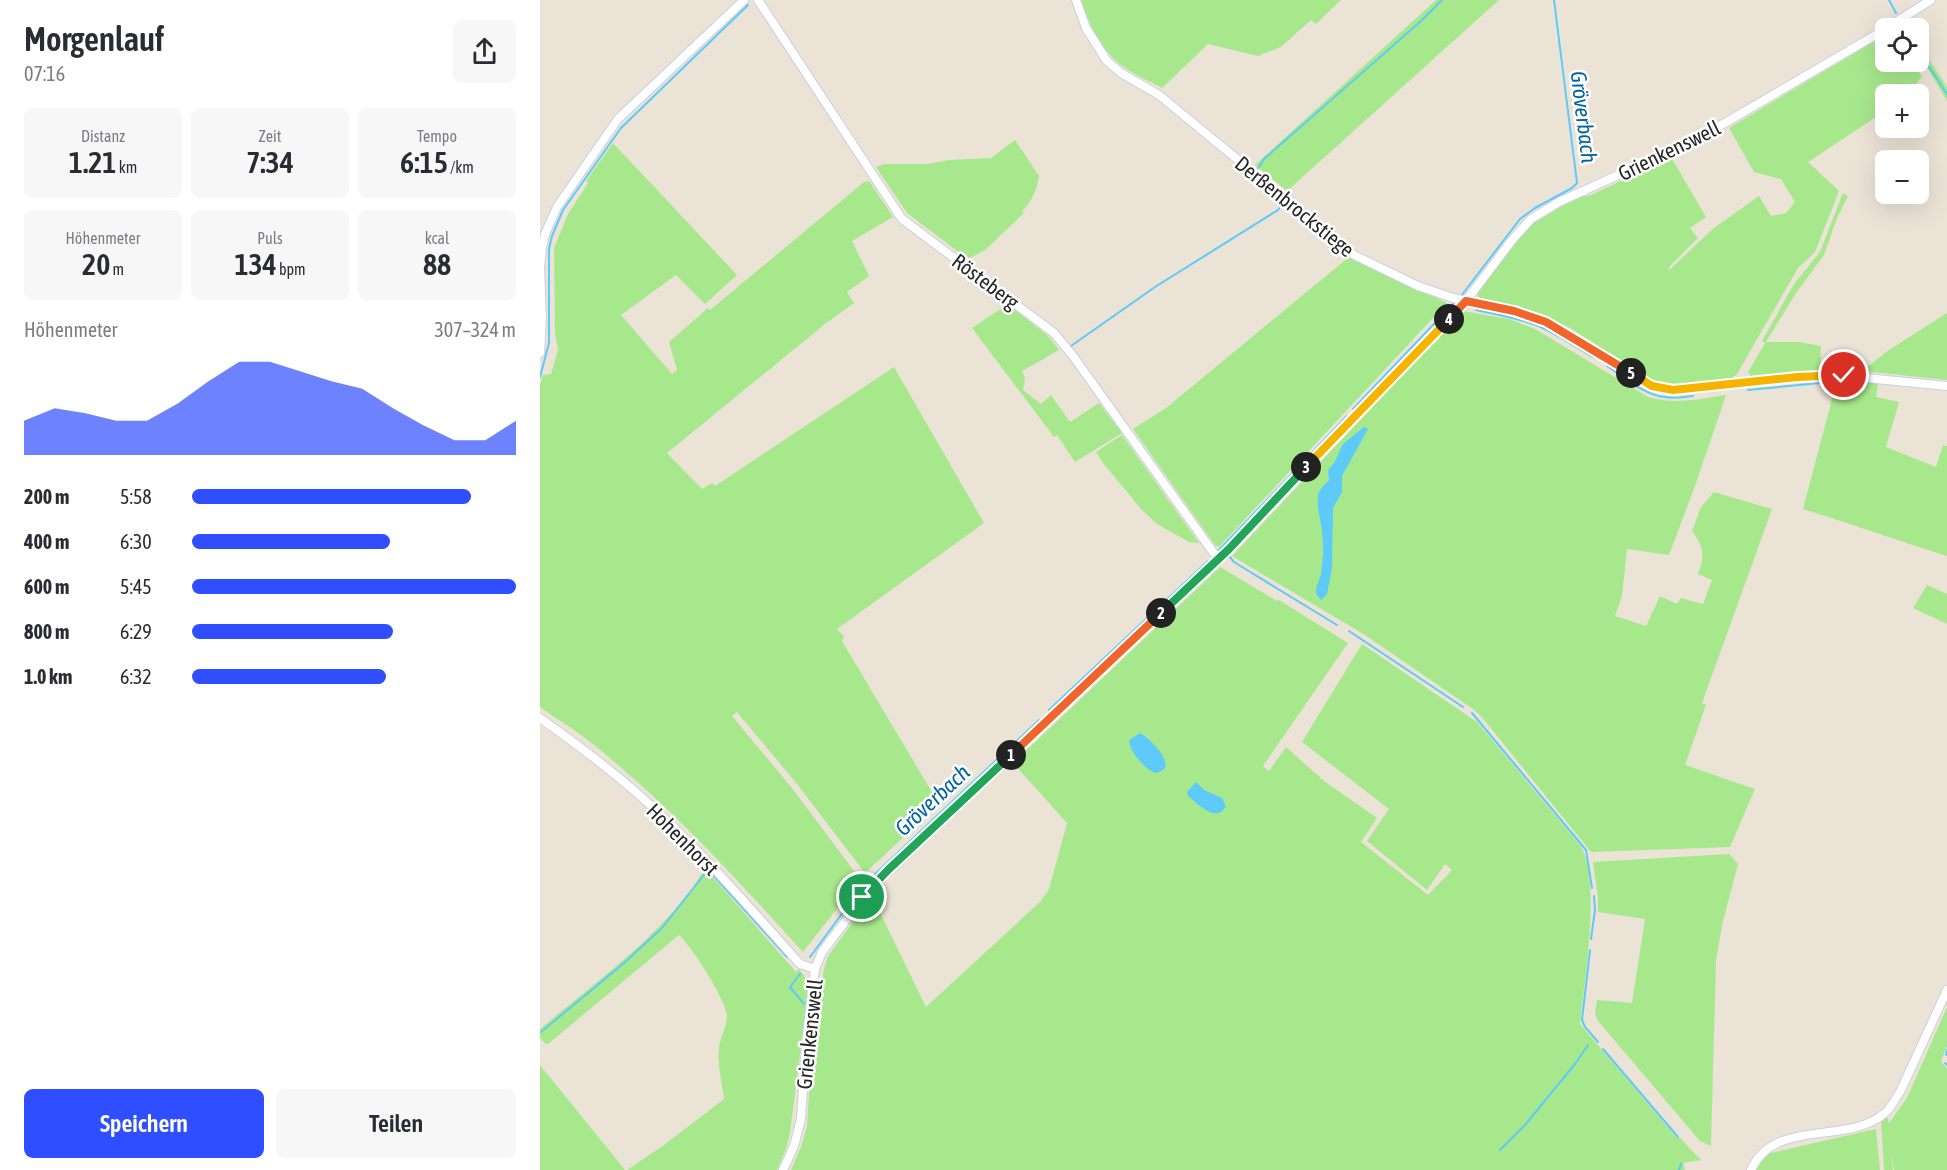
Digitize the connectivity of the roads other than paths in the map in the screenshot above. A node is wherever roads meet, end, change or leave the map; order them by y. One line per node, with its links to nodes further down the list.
1 (744, 0): 8 (street)
2 (758, 0): 10 (street, Rösteberg)
3 (1076, 0): 7 (street, Derßenbrockstiege)
4 (1931, 0): 5 (street, Grienkenswell)
5 (1903, 18)
6 (1875, 35): 7 (street, Grienkenswell)
7 (1466, 301): 9 (street, Derßenbrockstiege); 10 (street, Grienkenswell)
8 (540, 353)
9 (1947, 386)
10 (1218, 559): 12 (street, Grienkenswell)
11 (540, 718): 12 (street, Hohenhorst)
12 (815, 969): 14 (street, Grienkenswell)
13 (1947, 990): 15 (street)
14 (783, 1170)
15 (1751, 1170)

